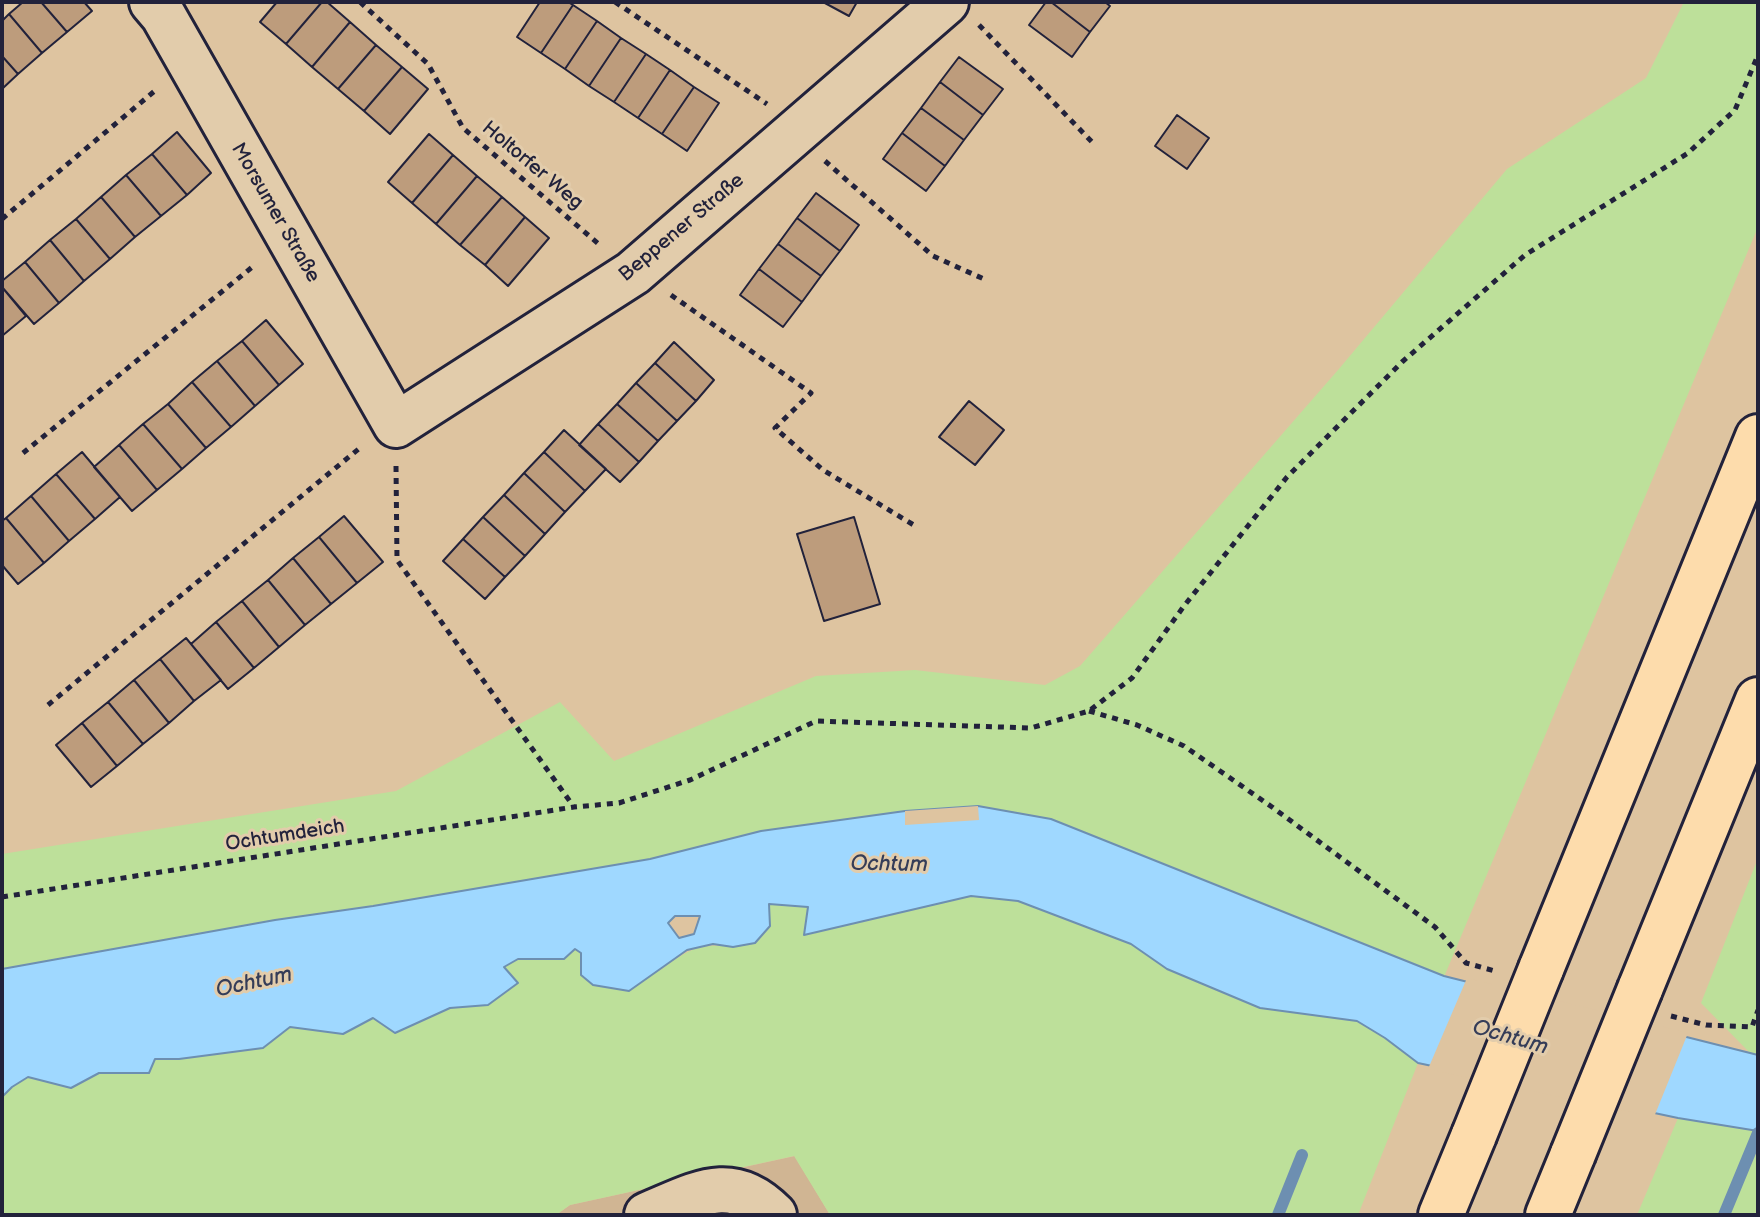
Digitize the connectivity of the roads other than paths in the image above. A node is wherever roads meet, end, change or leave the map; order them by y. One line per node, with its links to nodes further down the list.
1 (165, 6): 3 (street, Morsumer Straße)
2 (962, 13): 3 (street, Beppener Straße)
3 (396, 425)
4 (1758, 437): 8 (highway, bridge)
5 (1758, 700): 9 (highway, bridge)
6 (647, 1215): 7 (street)
7 (774, 1215)
8 (1441, 1215)
9 (1548, 1215)

